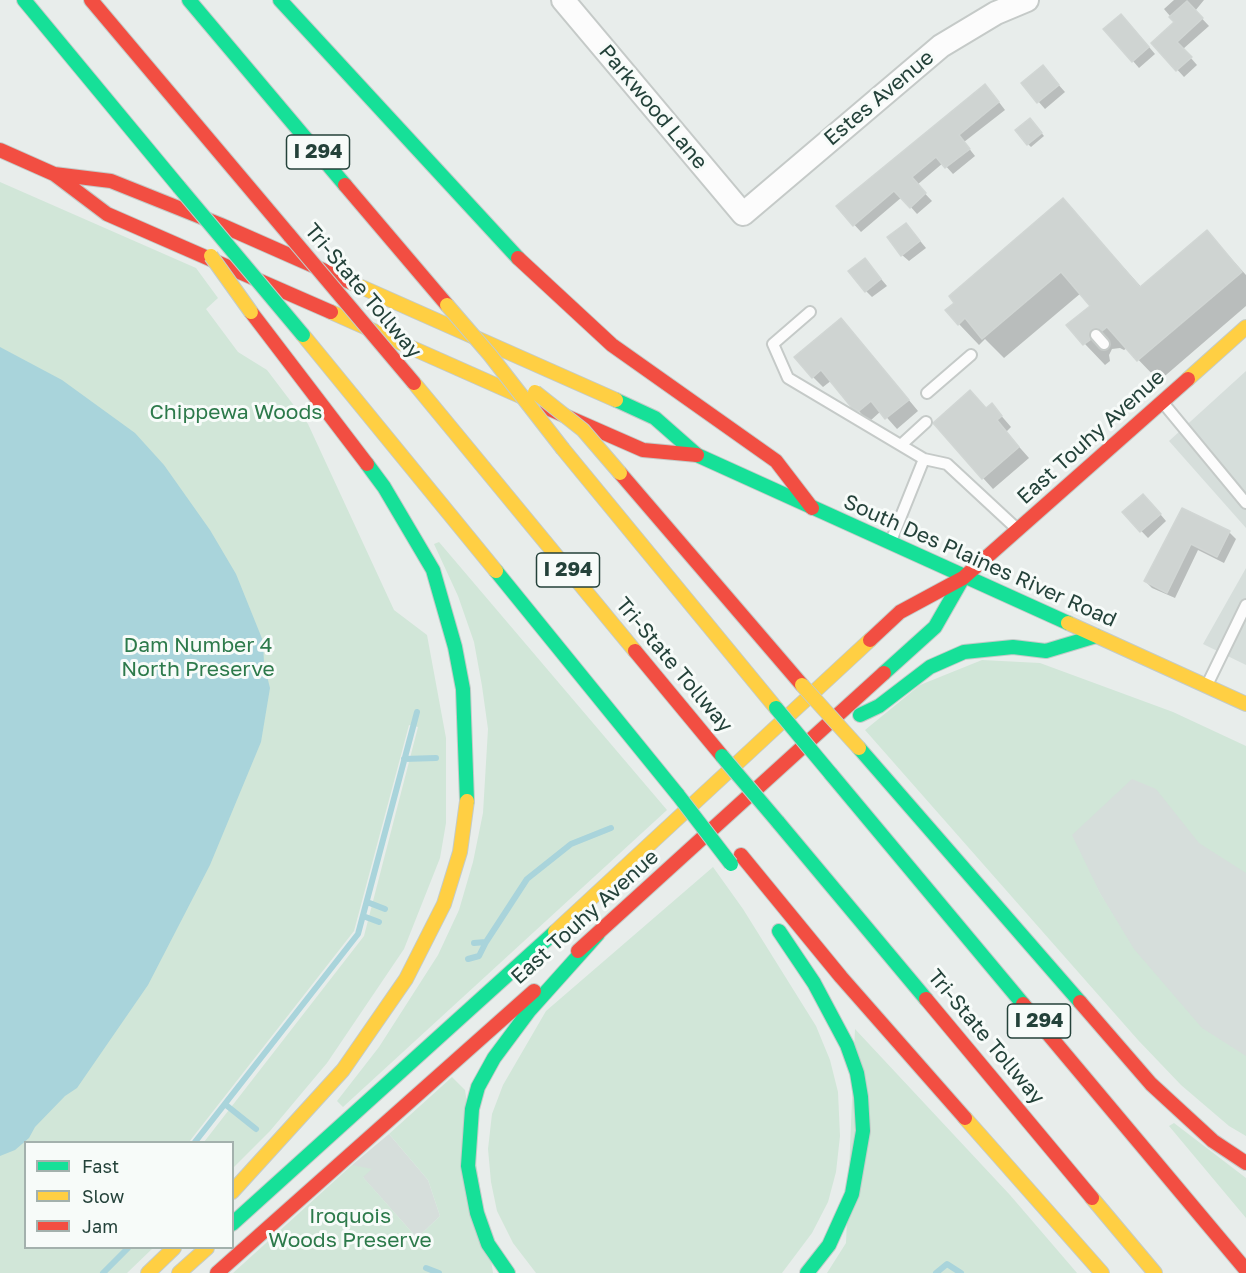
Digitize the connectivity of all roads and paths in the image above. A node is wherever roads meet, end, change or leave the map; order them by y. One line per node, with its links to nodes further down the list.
1 (24, 0): 7 (main road)
2 (91, 0): 47 (main road, Tri-State Tollway / I 294, bridge)
3 (189, 0): 15 (main road, I 294, bridge)
4 (280, 0): 24 (main road)
5 (563, 0): 10 (street, Parkwood Lane)
6 (1027, 0): 10 (street, Estes Avenue)
7 (60, 46): 36 (main road, bridge); 46 (main road, bridge)
8 (0, 150): 9 (main road, South Des Plaines River Road)
9 (54, 174): 21 (main road, South Des Plaines River Road); 21 (main road, South Des Plaines River Road)
10 (743, 214)
11 (810, 312): 20 (lane)
12 (1246, 327): 18 (main road, East Touhy Avenue)
13 (1096, 335): 14 (lane)
14 (1104, 344)
15 (490, 355): 35 (main road, bridge); 40 (main road, I 294, bridge)
16 (971, 356): 17 (lane)
17 (927, 393)
18 (1162, 402): 23 (lane); 25 (main road, East Touhy Avenue)
19 (926, 422): 20 (lane)
20 (902, 444): 22 (lane)
21 (697, 455): 24 (main road, South Des Plaines River Road)
22 (924, 459): 25 (lane); 26 (lane)
23 (1246, 503)
24 (812, 508): 26 (main road, South Des Plaines River Road)
25 (1018, 530): 27 (main road, East Touhy Avenue)
26 (890, 544): 27 (main road, South Des Plaines River Road)
27 (963, 578): 29 (main road, South Des Plaines River Road); 32 (main road, East Touhy Avenue); 37 (main road, East Touhy Avenue)
28 (1246, 605): 30 (lane)
29 (1096, 636): 30 (main road, South Des Plaines River Road); 32 (main road)
30 (1206, 688): 31 (main road, South Des Plaines River Road)
31 (1246, 704)
32 (816, 736): 34 (main road, East Touhy Avenue)
33 (772, 922): 45 (main road)
34 (598, 934): 43 (main road, East Touhy Avenue); 44 (main road)
35 (1246, 1163)
36 (234, 1190)
37 (234, 1222)
38 (173, 1249): 41 (main road)
39 (206, 1249): 42 (main road)
40 (1246, 1270)
41 (148, 1273)
42 (179, 1273)
43 (217, 1273)
44 (507, 1273)
45 (807, 1273)
46 (1102, 1273)
47 (1155, 1273)

